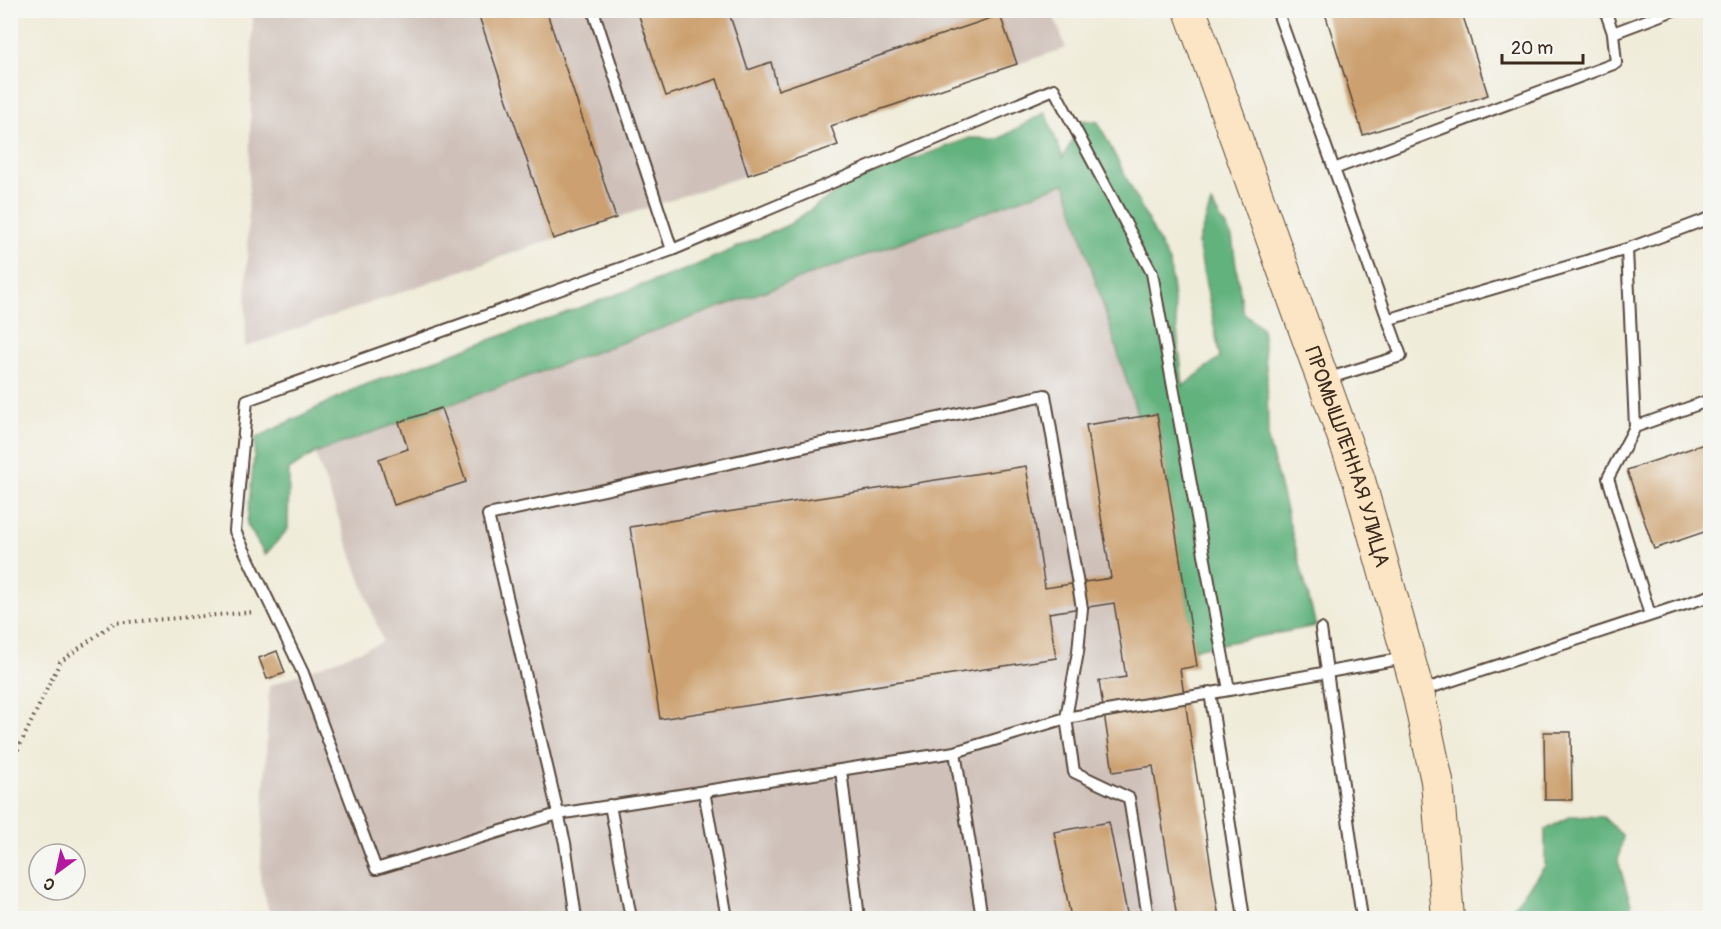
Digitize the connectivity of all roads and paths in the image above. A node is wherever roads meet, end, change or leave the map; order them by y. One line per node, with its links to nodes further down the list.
1 (593, 10): 10 (lane)
2 (1190, 10): 12 (street, ПРОМЫШЛЕННАЯ УЛИЦА)
3 (1277, 10): 7 (lane)
4 (1605, 10): 6 (lane)
5 (1674, 10): 6 (lane)
6 (1612, 33): 7 (lane)
7 (1334, 169): 11 (lane)
8 (1710, 218): 9 (lane)
9 (1627, 249): 11 (lane); 14 (lane)
10 (672, 250): 16 (lane); 21 (lane)
11 (1390, 319): 12 (lane)
12 (1323, 380): 19 (street, ПРОМЫШЛЕННАЯ УЛИЦА)
13 (1710, 400): 14 (lane)
14 (1635, 427): 17 (lane)
15 (1710, 596): 17 (lane)
16 (273, 611): 26 (path); 30 (lane)
17 (1650, 615): 23 (lane)
18 (1321, 629): 20 (lane)
19 (1409, 657): 20 (lane); 23 (street, ПРОМЫШЛЕННАЯ УЛИЦА)
20 (1327, 672): 21 (lane); 38 (lane)
21 (1229, 690): 22 (lane)
22 (1210, 692): 24 (lane); 37 (lane)
23 (1418, 692): 39 (street, ПРОМЫШЛЕННАЯ УЛИЦА)
24 (1066, 718): 25 (lane); 30 (lane); 36 (lane)
25 (955, 752): 27 (lane); 35 (lane)
26 (10, 766)
27 (841, 770): 28 (lane); 34 (lane)
28 (704, 791): 29 (lane); 33 (lane)
29 (610, 806): 30 (lane); 32 (lane)
30 (558, 814): 31 (lane)
31 (576, 918)
32 (630, 918)
33 (727, 918)
34 (859, 918)
35 (982, 918)
36 (1148, 918)
37 (1244, 918)
38 (1362, 918)
39 (1448, 918)

